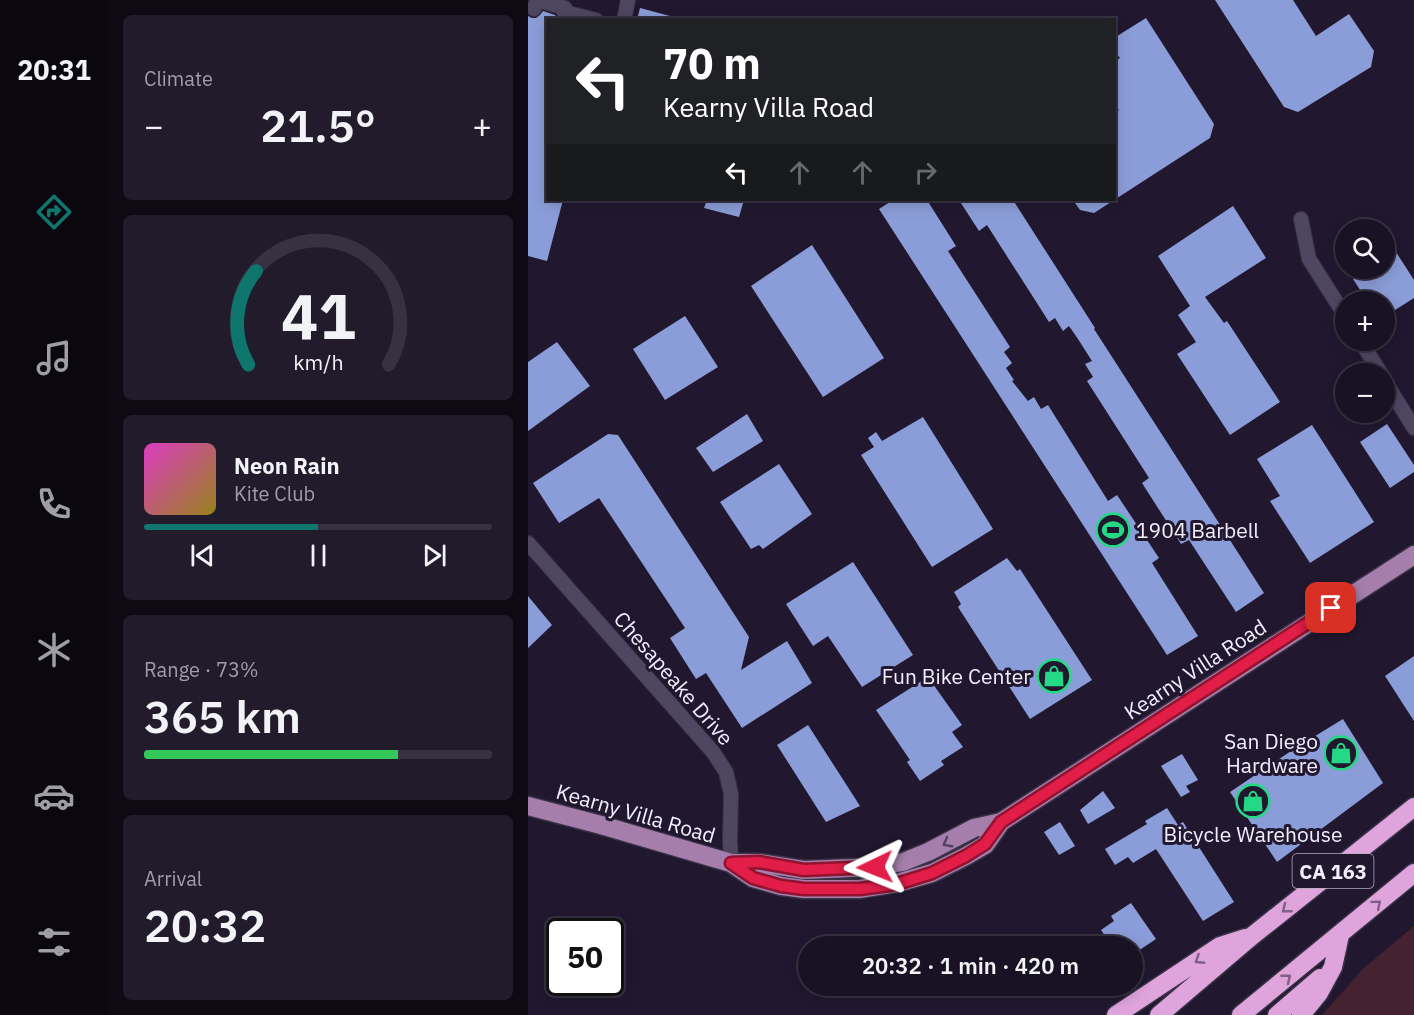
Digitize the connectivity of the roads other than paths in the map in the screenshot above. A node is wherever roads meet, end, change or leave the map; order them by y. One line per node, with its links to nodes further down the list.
1 (628, 0): 4 (street)
2 (536, 4): 3 (street)
3 (588, 18)
4 (624, 18)
5 (1301, 219): 6 (street)
6 (1335, 300)
7 (1395, 398): 8 (street)
8 (1414, 428)
9 (528, 543): 13 (street, Chesapeake Drive)
10 (1414, 555): 13 (main road, Kearny Villa Road)
11 (528, 806): 13 (main road, Kearny Villa Road)
12 (1414, 807): 16 (highway, CA 163, one-way to 16)
13 (731, 863)
14 (1414, 873): 15 (highway, CA 163, one-way to 14)
15 (1340, 934): 17 (highway); 20 (highway, CA 163, one-way to 15)
16 (1252, 936): 18 (highway, one-way to 18); 19 (highway, CA 163)
17 (1333, 967): 21 (highway); 22 (highway)
18 (1116, 1015)
19 (1159, 1015)
20 (1241, 1015)
21 (1277, 1015)
22 (1301, 1015)

